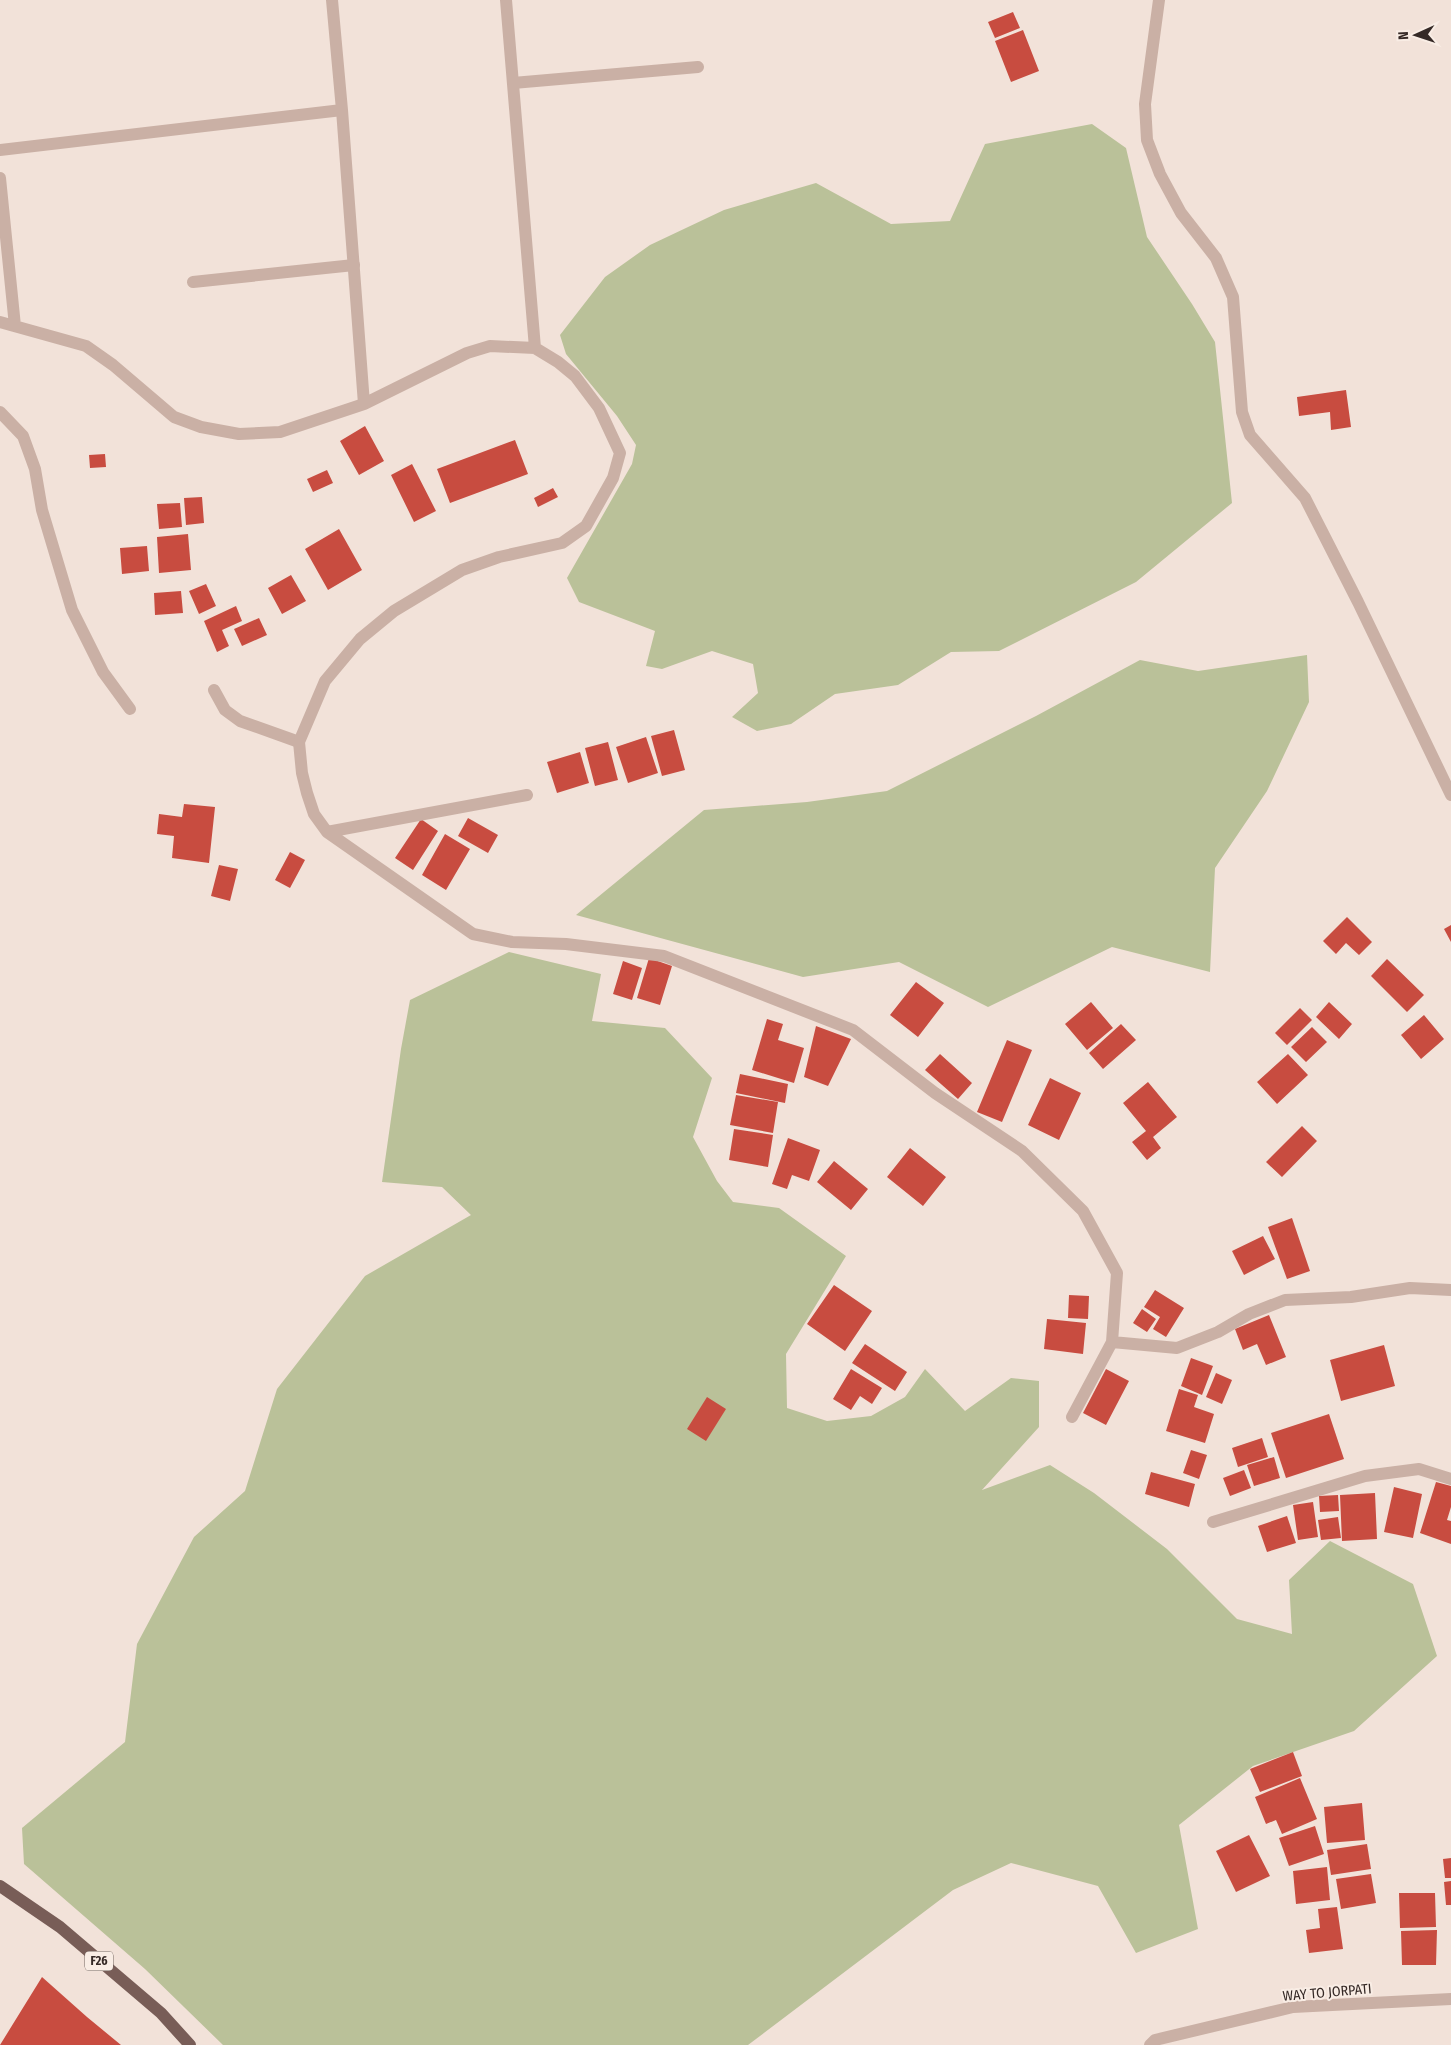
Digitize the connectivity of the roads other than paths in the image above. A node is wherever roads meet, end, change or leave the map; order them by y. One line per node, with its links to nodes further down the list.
1 (332, 0): 6 (street)
2 (506, 0): 5 (street)
3 (1159, 0): 20 (street)
4 (698, 67): 5 (street)
5 (513, 82): 13 (street)
6 (342, 110): 7 (street); 9 (street)
7 (0, 150)
8 (0, 178): 12 (street)
9 (354, 265): 10 (street); 14 (street)
10 (193, 282)
11 (0, 322): 12 (street)
12 (15, 326): 14 (street)
13 (535, 348): 14 (street); 18 (street)
14 (364, 404)
15 (0, 412): 17 (street)
16 (214, 690): 18 (street)
17 (130, 709)
18 (299, 742): 21 (street)
19 (527, 795): 21 (street)
20 (1451, 795)
21 (327, 832): 23 (street)
22 (1451, 1290): 23 (street)
23 (1112, 1342): 24 (street)
24 (1072, 1417)
25 (1451, 1479): 26 (street)
26 (1213, 1522)
27 (0, 1886): 29 (main road, F26)
28 (1451, 2000): 30 (street, WAY TO JORPATI)
29 (190, 2045)
30 (1150, 2045)

